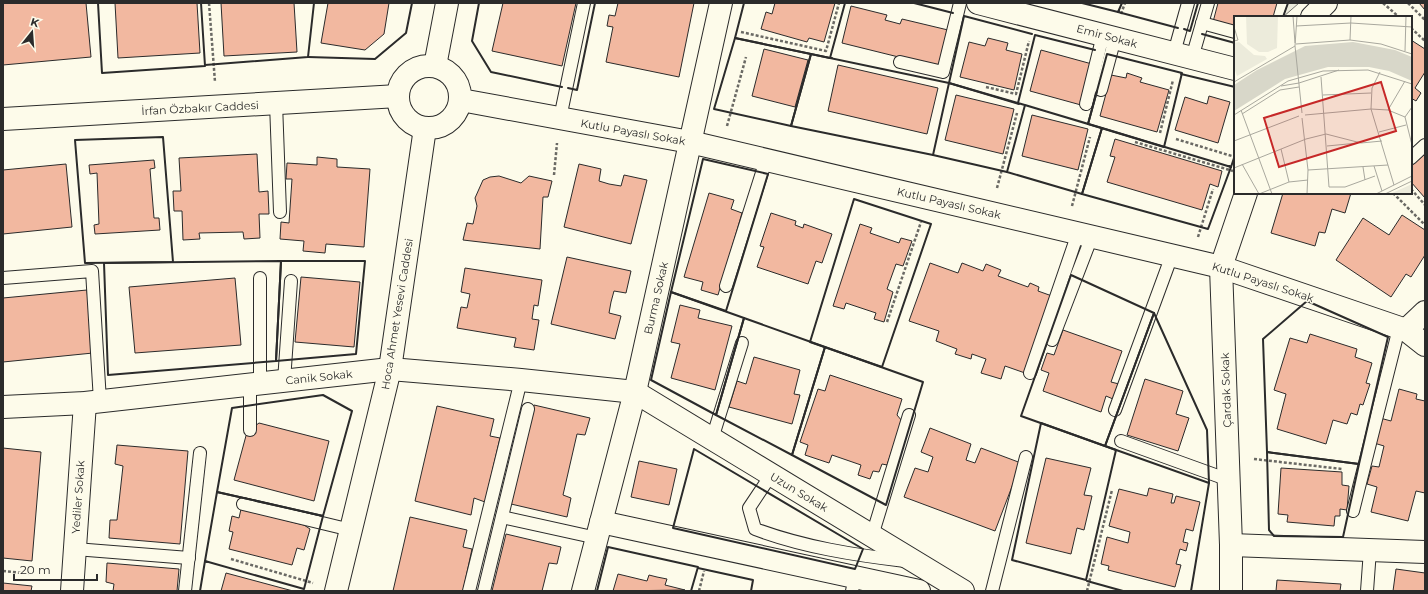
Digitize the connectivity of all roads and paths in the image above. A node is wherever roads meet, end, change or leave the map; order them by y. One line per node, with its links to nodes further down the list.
1 (209, 3): 34 (path)
2 (447, 3): 26 (street)
3 (584, 3): 36 (lane)
4 (721, 3): 18 (street, Burma Sokak)
5 (839, 3): 18 (path)
6 (960, 3): 25 (lane)
7 (978, 3): 15 (street, Emir Sokak)
8 (1188, 3): 23 (lane)
9 (1208, 3): 17 (lane)
10 (1326, 3): 13 (street)
11 (1383, 3): 14 (path)
12 (1408, 3): 16 (path)
13 (1313, 16)
14 (1397, 16)
15 (1035, 17): 21 (street, Emir Sokak); 28 (path)
16 (1425, 20)
17 (1202, 22): 20 (lane); 23 (lane)
18 (715, 27): 42 (street, Burma Sokak)
19 (1412, 29): 22 (path)
20 (1234, 32)
21 (1109, 36): 23 (street, Emir Sokak); 29 (lane); 33 (lane)
22 (1425, 41)
23 (1182, 55): 27 (street, Emir Sokak); 39 (path)
24 (746, 57): 45 (path)
25 (900, 62)
26 (435, 66): 30 (street); 31 (street)
27 (1234, 69)
28 (986, 87)
29 (1101, 90)
30 (398, 96): 32 (street, İrfan Özbakır Caddesi); 38 (street)
31 (461, 100): 36 (street, Kutlu Payaslı Sokak); 38 (street)
32 (276, 103): 34 (street, İrfan Özbakır Caddesi); 57 (lane)
33 (1086, 104)
34 (216, 107): 37 (street, İrfan Özbakır Caddesi)
35 (1017, 113): 58 (path)
36 (560, 118): 42 (street, Kutlu Payaslı Sokak); 50 (path)
37 (3, 119)
38 (425, 128): 73 (street, Hoca Ahmet Yesevi Caddesi)
39 (1160, 133)
40 (1090, 137): 60 (path)
41 (1176, 139): 46 (path)
42 (690, 142): 45 (street, Kutlu Payaslı Sokak); 78 (street, Burma Sokak)
43 (1136, 142): 49 (path)
44 (1425, 145): 47 (lane)
45 (721, 150): 48 (street, Kutlu Payaslı Sokak)
46 (1234, 157)
47 (1412, 157)
48 (766, 160): 55 (street, Kutlu Payaslı Sokak); 66 (lane)
49 (1234, 172)
50 (554, 174)
51 (1213, 190): 61 (path)
52 (1412, 190): 56 (path)
53 (1246, 194): 62 (street, Çardak Sokak)
54 (1394, 194): 59 (path)
55 (929, 198): 58 (street, Kutlu Payaslı Sokak); 68 (path)
56 (1425, 205)
57 (280, 212)
58 (991, 213): 60 (street, Kutlu Payaslı Sokak)
59 (1425, 225)
60 (1078, 233): 61 (street, Kutlu Payaslı Sokak); 70 (lane); 74 (lane)
61 (1181, 258): 62 (street, Kutlu Payaslı Sokak); 82 (lane)
62 (1221, 267): 69 (street, Kutlu Payaslı Sokak); 88 (street, Çardak Sokak)
63 (3, 278): 79 (lane)
64 (260, 278): 77 (lane)
65 (291, 281): 76 (lane)
66 (726, 286)
67 (1425, 312): 69 (street)
68 (887, 322)
69 (1402, 329): 72 (street, Kutlu Payaslı Sokak); 95 (lane)
70 (1052, 340)
71 (742, 343): 85 (lane)
72 (1425, 345)
73 (390, 369): 75 (street, Canik Sokak); 76 (street, Canik Sokak); 97 (street, Hoca Ahmet Yesevi Caddesi)
74 (1030, 373)
75 (522, 380): 78 (street, Canik Sokak); 113 (lane)
76 (284, 381): 77 (street, Canik Sokak)
77 (255, 384): 79 (street, Canik Sokak); 84 (lane)
78 (635, 392): 85 (street, Uzun Sokak); 98 (street, Burma Sokak)
79 (92, 402): 80 (street, Canik Sokak); 101 (street, Yediler Sokak)
80 (3, 407)
81 (528, 409): 96 (lane)
82 (1115, 410)
83 (909, 415): 99 (lane)
84 (250, 430)
85 (712, 439): 91 (street, Uzun Sokak)
86 (1121, 441): 92 (lane)
87 (200, 452): 104 (lane)
88 (1228, 456): 90 (path); 92 (street, Çardak Sokak)
89 (1026, 458): 118 (lane)
90 (1349, 470)
91 (771, 475): 99 (street, Uzun Sokak); 106 (lane)
92 (1229, 480): 100 (street, Çardak Sokak)
93 (1112, 490): 119 (path)
94 (243, 504): 97 (lane)
95 (1353, 511)
96 (502, 517): 98 (lane); 114 (lane)
97 (351, 530): 112 (street, Hoca Ahmet Yesevi Caddesi)
98 (599, 530): 109 (street); 115 (street, Burma Sokak)
99 (872, 536): 106 (street, Uzun Sokak)
100 (1231, 545): 102 (street); 120 (street, Çardak Sokak)
101 (75, 549): 104 (lane); 110 (street, Yediler Sokak)
102 (1370, 550): 103 (street); 121 (lane)
103 (1425, 552)
104 (189, 558): 111 (lane)
105 (230, 559): 112 (path)
106 (916, 562): 117 (street, Uzun Sokak)
107 (3, 572): 108 (path)
108 (32, 574)
109 (854, 584): 116 (street)
110 (72, 591)
111 (185, 591)
112 (336, 591)
113 (469, 591)
114 (484, 591)
115 (583, 591)
116 (919, 591)
117 (963, 591)
118 (992, 591)
119 (1088, 591)
120 (1231, 591)
121 (1367, 591)

